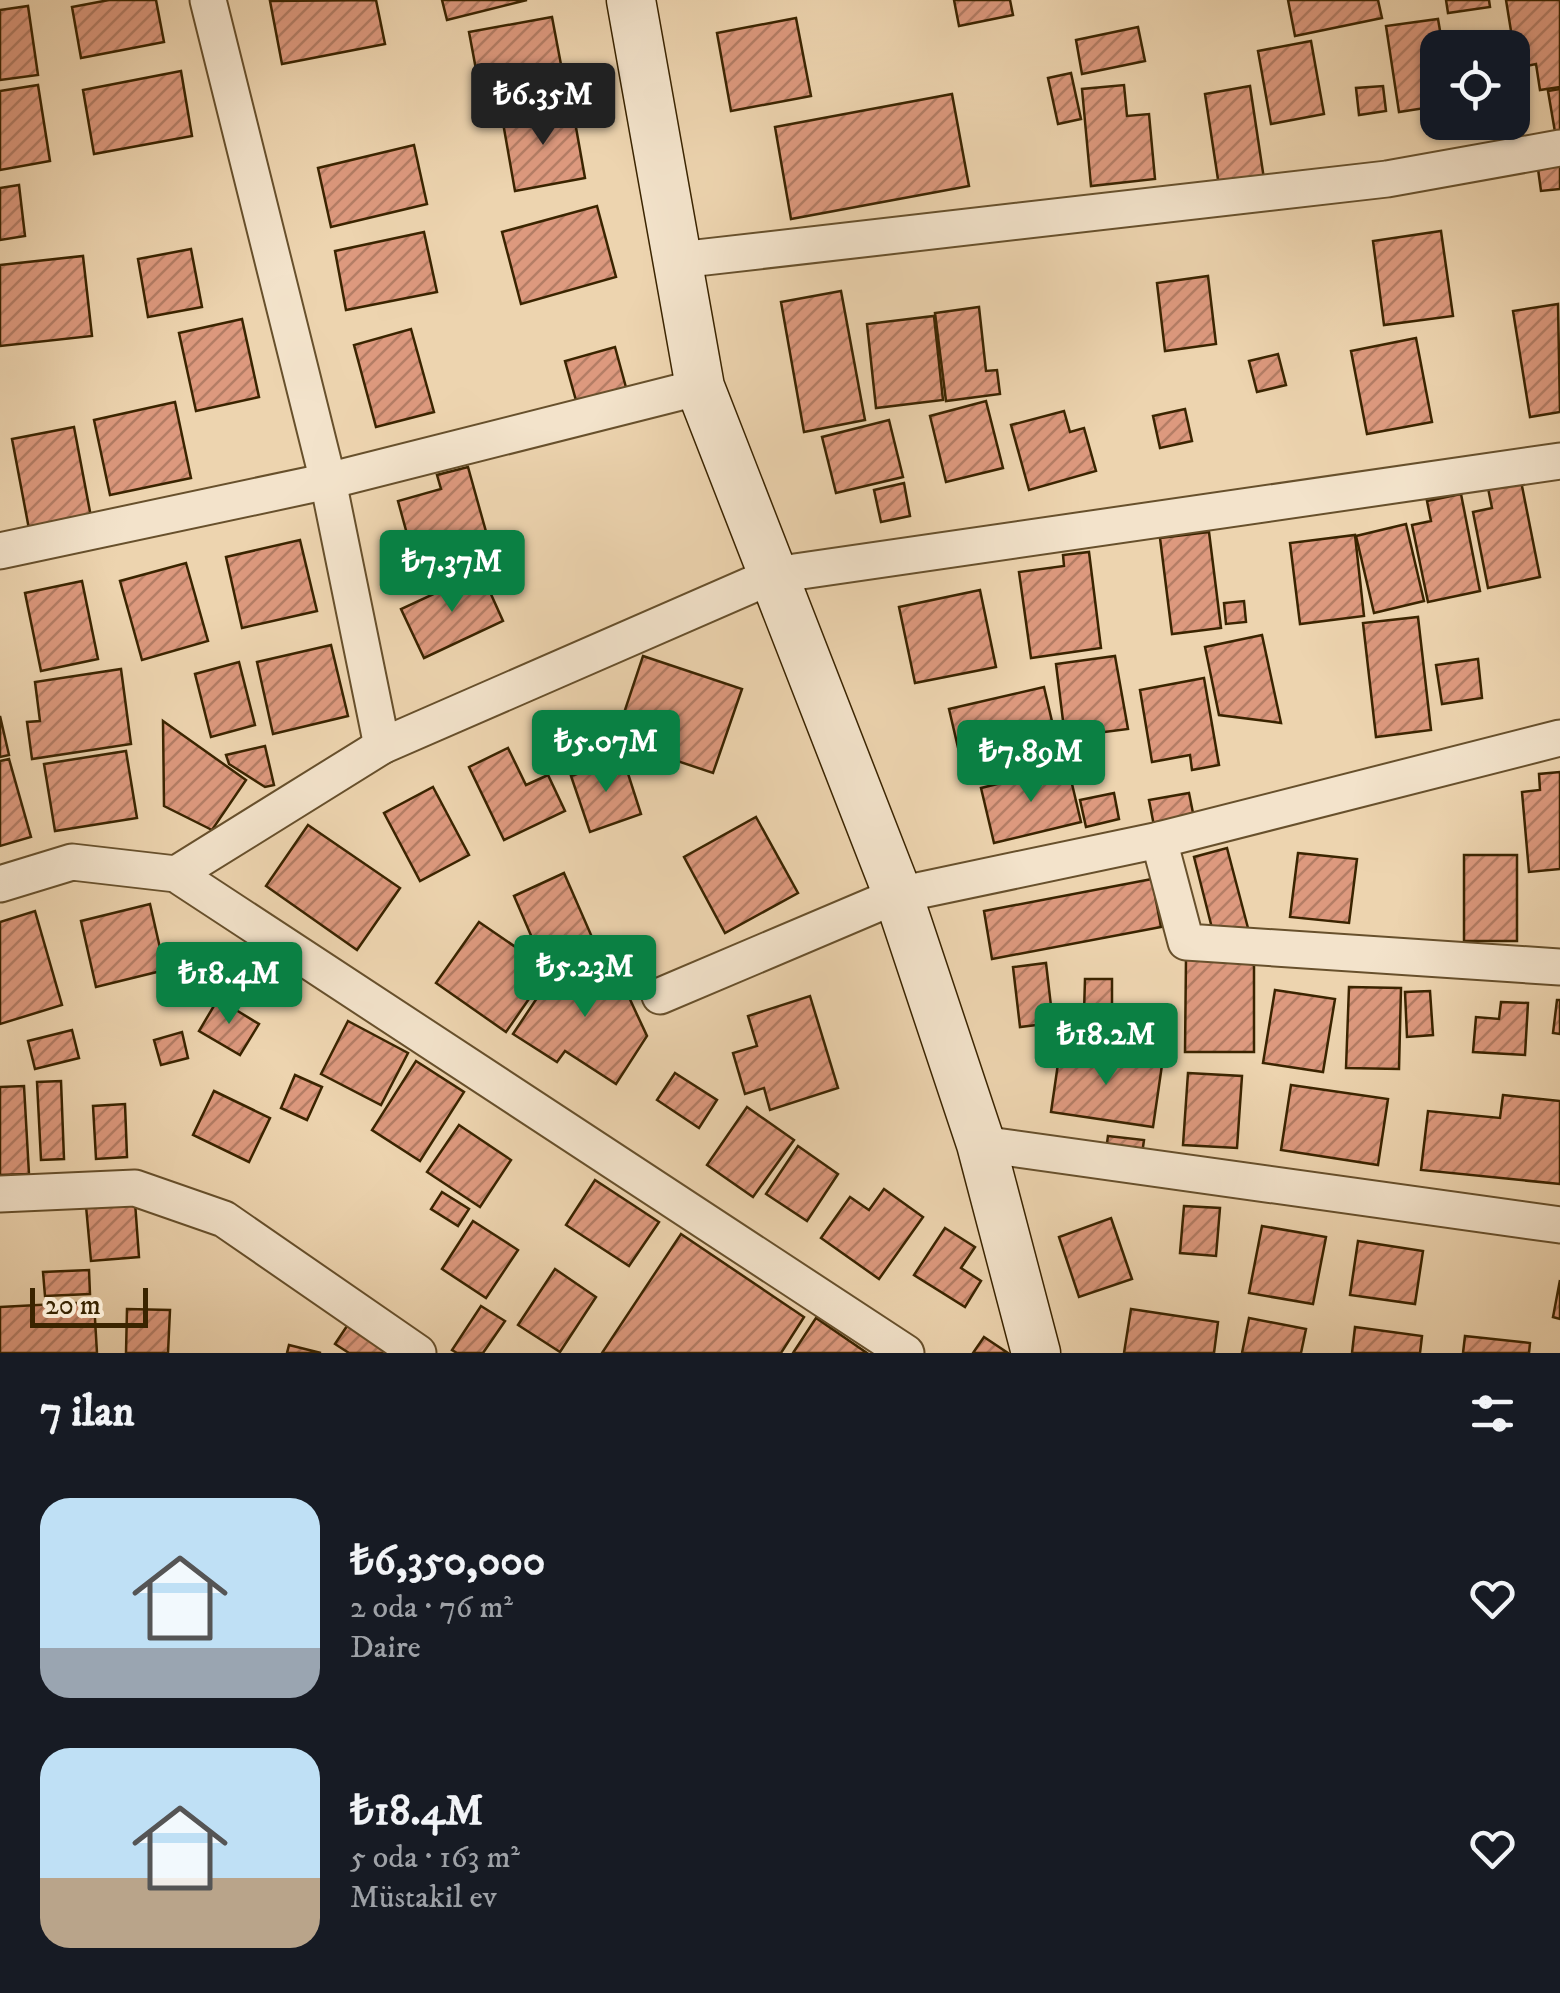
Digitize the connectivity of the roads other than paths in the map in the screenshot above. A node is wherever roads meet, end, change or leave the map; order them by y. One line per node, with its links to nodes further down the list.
1 (208, 0): 7 (street)
2 (631, 0): 4 (street)
3 (1560, 148): 4 (street)
4 (679, 260): 5 (street)
5 (700, 387): 7 (street); 9 (street)
6 (1560, 461): 9 (street)
7 (328, 481): 8 (street); 11 (street)
8 (0, 551)
9 (774, 574): 11 (street); 15 (street)
10 (1560, 738): 12 (street)
11 (382, 746): 13 (street)
12 (1158, 840): 15 (street); 16 (street)
13 (176, 874): 14 (street); 22 (street)
14 (0, 884)
15 (898, 895): 17 (street); 18 (street)
16 (1560, 967)
17 (660, 996)
18 (980, 1144): 20 (street); 23 (street)
19 (0, 1194): 21 (street)
20 (1560, 1225)
21 (418, 1353)
22 (906, 1353)
23 (1036, 1353)

